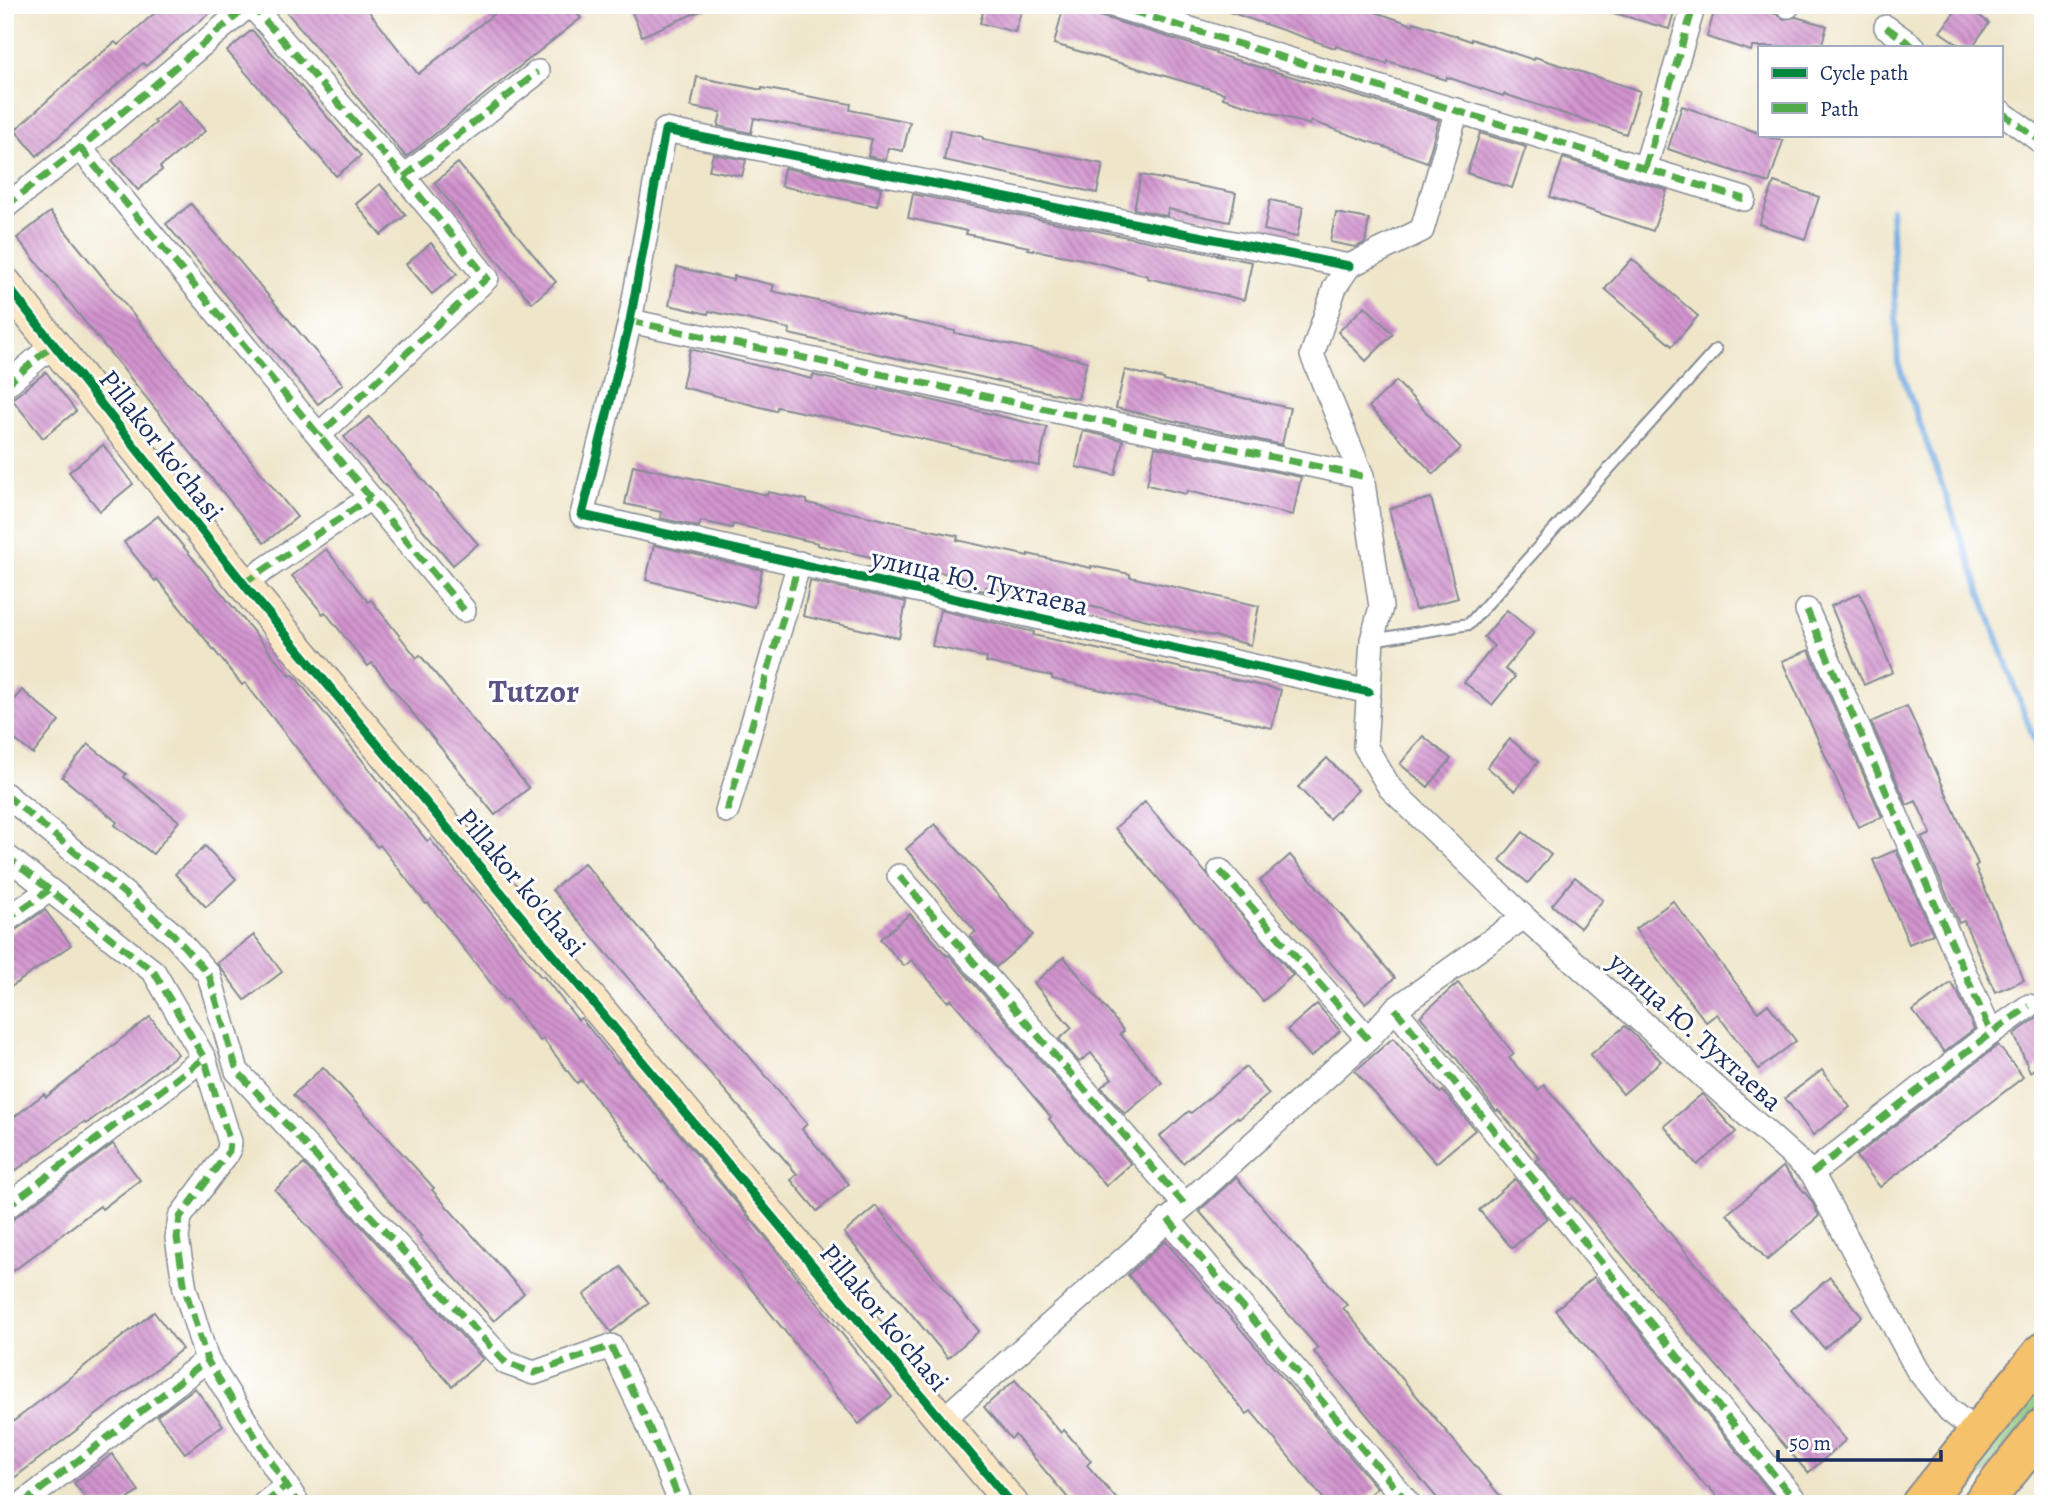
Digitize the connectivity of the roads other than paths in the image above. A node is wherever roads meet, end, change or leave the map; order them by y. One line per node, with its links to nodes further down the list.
1 (250, 5): 10 (street); 12 (street)
2 (1112, 5): 7 (street)
3 (1694, 5): 11 (street)
4 (1886, 27): 5 (street)
5 (1913, 46)
6 (538, 72): 12 (street)
7 (1458, 110): 11 (street); 15 (street)
8 (2002, 113): 9 (street)
9 (2043, 143)
10 (80, 148): 14 (street); 21 (street)
11 (1645, 168): 13 (street)
12 (404, 177): 21 (street)
13 (1744, 200)
14 (5, 207)
15 (1349, 266): 17 (street); 22 (street, улица Ю. Тухтаева)
16 (5, 283): 18 (street, Pillakor ko'chasi)
17 (630, 321): 22 (street); 24 (street, улица Ю. Тухтаева)
18 (54, 344): 20 (street); 25 (street, Pillakor ko'chasi)
19 (1716, 350): 28 (lane)
20 (5, 386)
21 (319, 435): 23 (street)
22 (1362, 476): 28 (street, улица Ю. Тухтаева)
23 (370, 498): 25 (street); 26 (street)
24 (799, 564): 29 (street, улица Ю. Тухтаева); 31 (street)
25 (243, 584): 48 (street, Pillakor ko'chasi)
26 (464, 610)
27 (1807, 610): 40 (street)
28 (1372, 640): 29 (street, улица Ю. Тухтаева)
29 (1369, 692): 36 (street, улица Ю. Тухтаева)
30 (5, 794): 54 (street)
31 (727, 811)
32 (5, 855): 35 (street)
33 (1220, 871): 41 (street)
34 (899, 876): 45 (street)
35 (49, 890): 37 (street); 42 (street)
36 (1524, 918): 39 (street); 43 (street, улица Ю. Тухтаева)
37 (5, 922)
38 (2029, 1006): 40 (street)
39 (1395, 1009): 41 (street); 57 (street)
40 (1991, 1033): 43 (street)
41 (1368, 1039): 45 (street)
42 (204, 1058): 44 (street); 47 (street)
43 (1812, 1173): 50 (street, улица Ю. Тухтаева)
44 (5, 1208)
45 (1177, 1212): 48 (street); 56 (street)
46 (2043, 1352): 50 (highway)
47 (207, 1360): 51 (street); 52 (street)
48 (942, 1420): 55 (street, Pillakor ko'chasi)
49 (2043, 1428): 59 (highway)
50 (1979, 1434): 58 (highway)
51 (292, 1495): 53 (street)
52 (22, 1504)
53 (264, 1504)
54 (681, 1504)
55 (1012, 1504)
56 (1409, 1504)
57 (1798, 1504)
58 (1921, 1504)
59 (1982, 1504)

